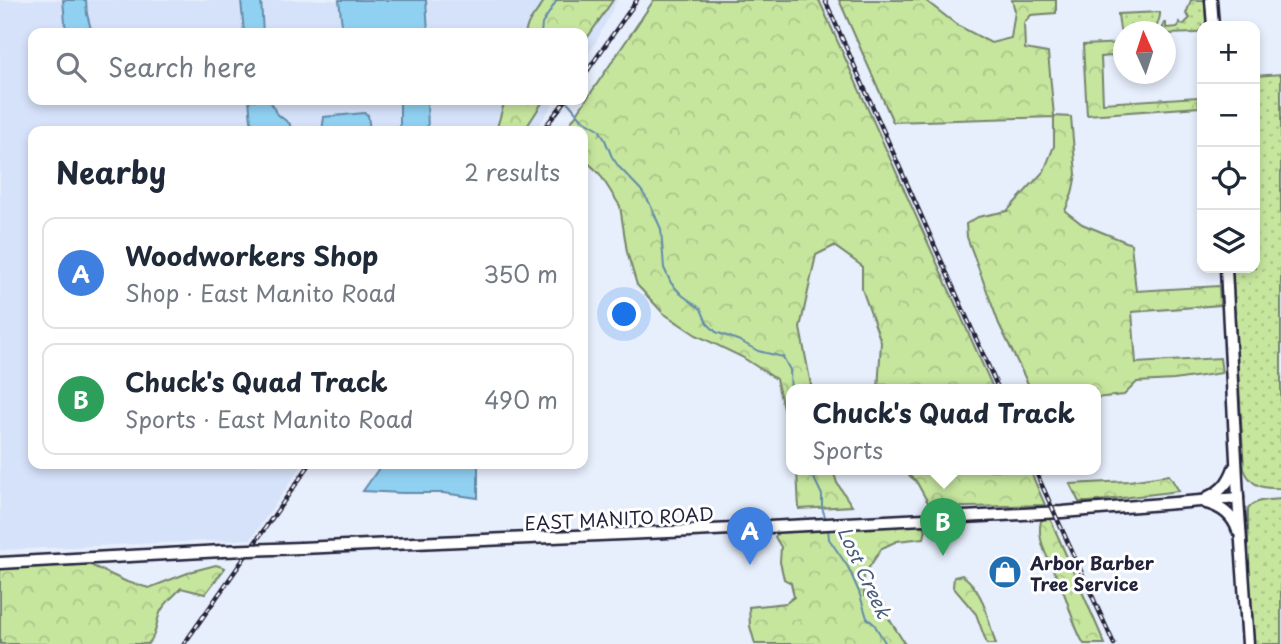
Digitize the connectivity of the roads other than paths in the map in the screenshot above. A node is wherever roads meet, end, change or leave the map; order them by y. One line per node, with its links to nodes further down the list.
1 (1211, 0): 2 (street)
2 (1213, 21)
3 (1226, 273): 4 (street)
4 (1236, 461): 5 (street); 6 (street)
5 (1238, 498): 6 (street, EAST MANITO ROAD); 7 (street)
6 (1196, 501): 7 (street); 8 (street, EAST MANITO ROAD, bridge)
7 (1241, 541): 9 (street)
8 (0, 563)
9 (1248, 644)

